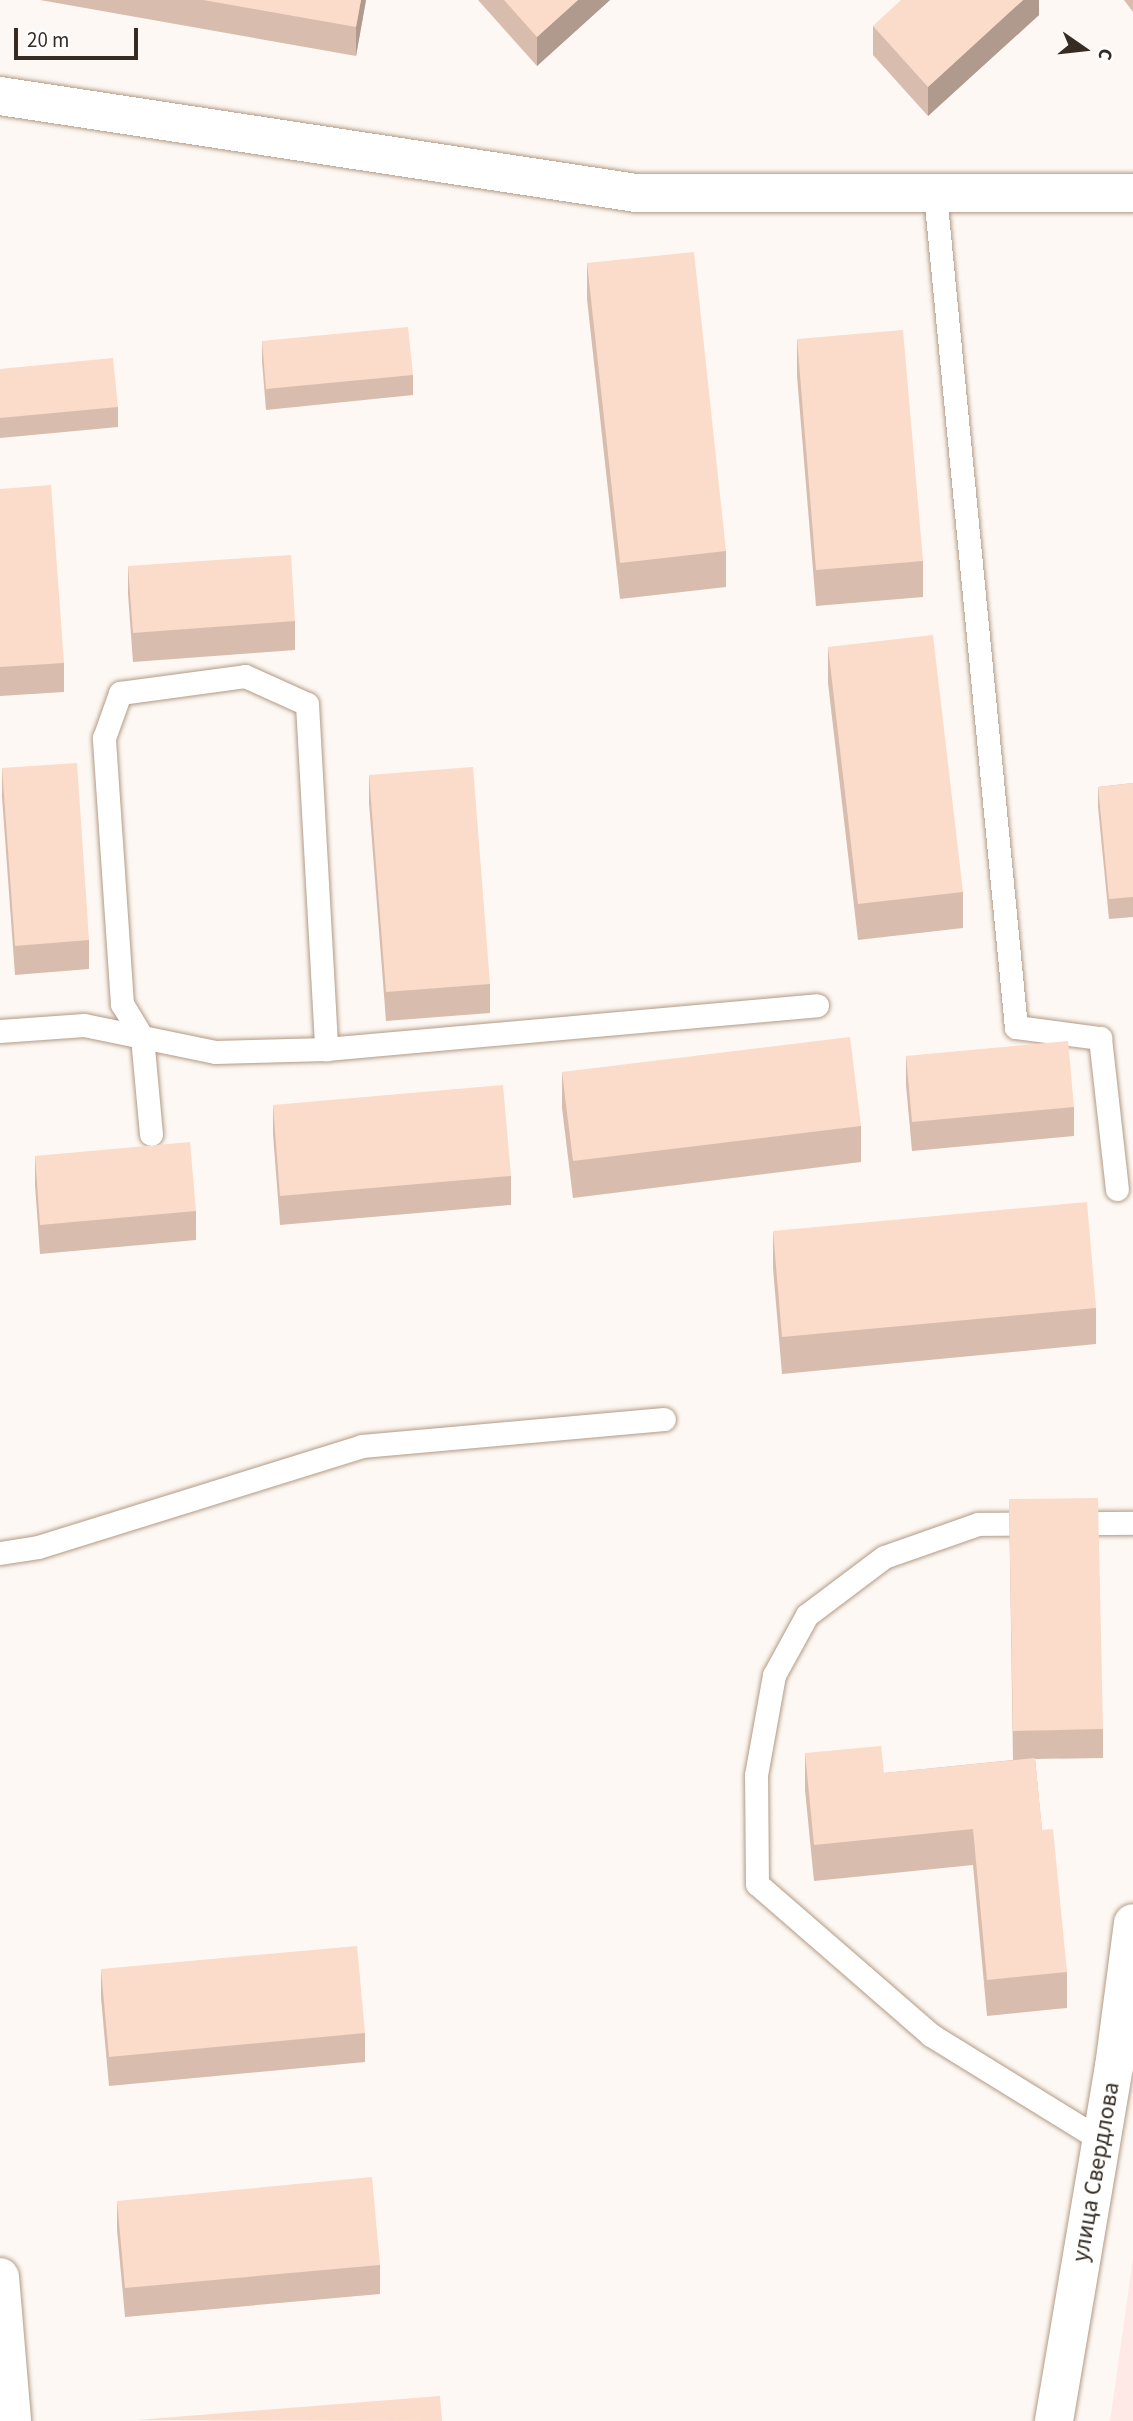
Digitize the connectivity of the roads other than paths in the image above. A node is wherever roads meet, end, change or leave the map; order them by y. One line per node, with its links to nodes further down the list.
1 (0, 96): 2 (street)
2 (934, 194): 3 (street); 9 (lane)
3 (1133, 194)
4 (817, 1005): 7 (lane)
5 (0, 1031): 6 (lane)
6 (142, 1037): 7 (lane); 7 (lane); 8 (lane)
7 (326, 1049)
8 (151, 1134)
9 (1117, 1189)
10 (664, 1419): 12 (lane)
11 (1133, 1523): 15 (lane)
12 (0, 1553)
13 (1133, 1923): 14 (street, улица Свердлова)
14 (1123, 2068): 15 (street, улица Свердлова)
15 (1101, 2140): 18 (street, улица Свердлова)
16 (0, 2277): 17 (street)
17 (8, 2418)
18 (1054, 2421)

